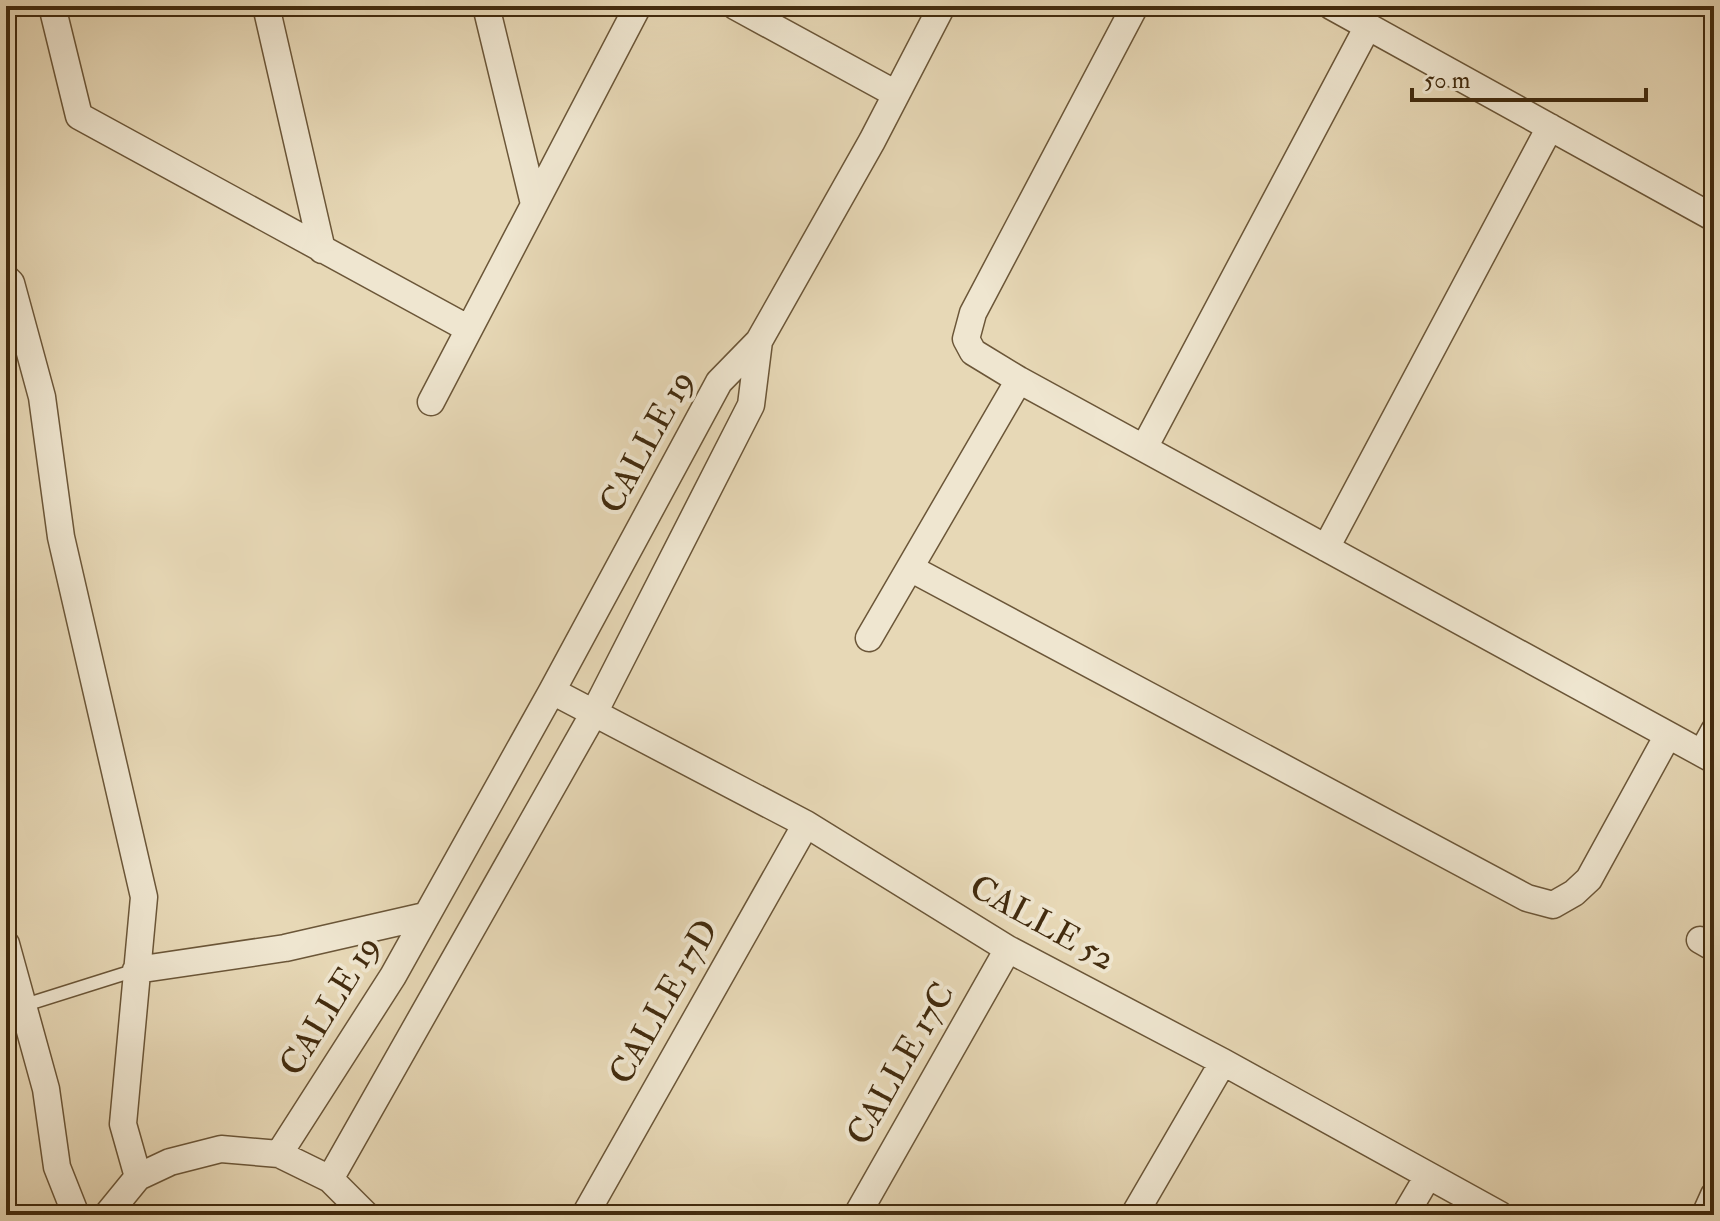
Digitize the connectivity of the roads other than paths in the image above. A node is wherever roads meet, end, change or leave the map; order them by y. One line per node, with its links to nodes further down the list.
1 (52, 6): 14 (street)
2 (266, 6): 14 (street)
3 (486, 6): 12 (street)
4 (638, 6): 12 (street)
5 (735, 6): 10 (street)
6 (942, 6): 10 (street)
7 (1135, 6): 18 (street)
8 (1331, 6): 9 (street)
9 (1368, 26): 11 (street); 20 (street)
10 (896, 94): 17 (street)
11 (1550, 127): 13 (street); 21 (street)
12 (534, 204): 16 (street)
13 (1714, 218)
14 (322, 250): 16 (street)
15 (6, 278): 32 (street)
16 (469, 329): 19 (street)
17 (759, 341): 24 (street, CALLE 19); 25 (street, CALLE 19)
18 (1019, 380): 20 (street); 22 (street)
19 (431, 402)
20 (1144, 448): 21 (street)
21 (1326, 548): 26 (street)
22 (910, 568): 23 (street); 26 (street)
23 (869, 638)
24 (552, 691): 25 (street, CALLE 52); 29 (street, CALLE 19)
25 (594, 713): 28 (street, CALLE 52); 38 (street, CALLE 19)
26 (1668, 735): 27 (street)
27 (1710, 748)
28 (806, 824): 31 (street, CALLE 52); 43 (street, CALLE 17D)
29 (425, 916): 32 (street); 35 (street, CALLE 19)
30 (6, 944): 33 (street)
31 (1008, 949): 34 (street, CALLE 52); 44 (street, CALLE 17C)
32 (136, 970): 33 (lane); 37 (street)
33 (14, 1009): 40 (street)
34 (1223, 1062): 36 (street, CALLE 52); 45 (street)
35 (279, 1154): 37 (street); 38 (street)
36 (1428, 1176): 46 (street); 47 (street, CALLE 52)
37 (138, 1177): 41 (street)
38 (330, 1179): 42 (street)
39 (1714, 1195): 48 (street)
40 (76, 1215)
41 (107, 1215)
42 (366, 1215)
43 (585, 1215)
44 (857, 1215)
45 (1134, 1215)
46 (1405, 1215)
47 (1500, 1215)
48 (1705, 1215)

